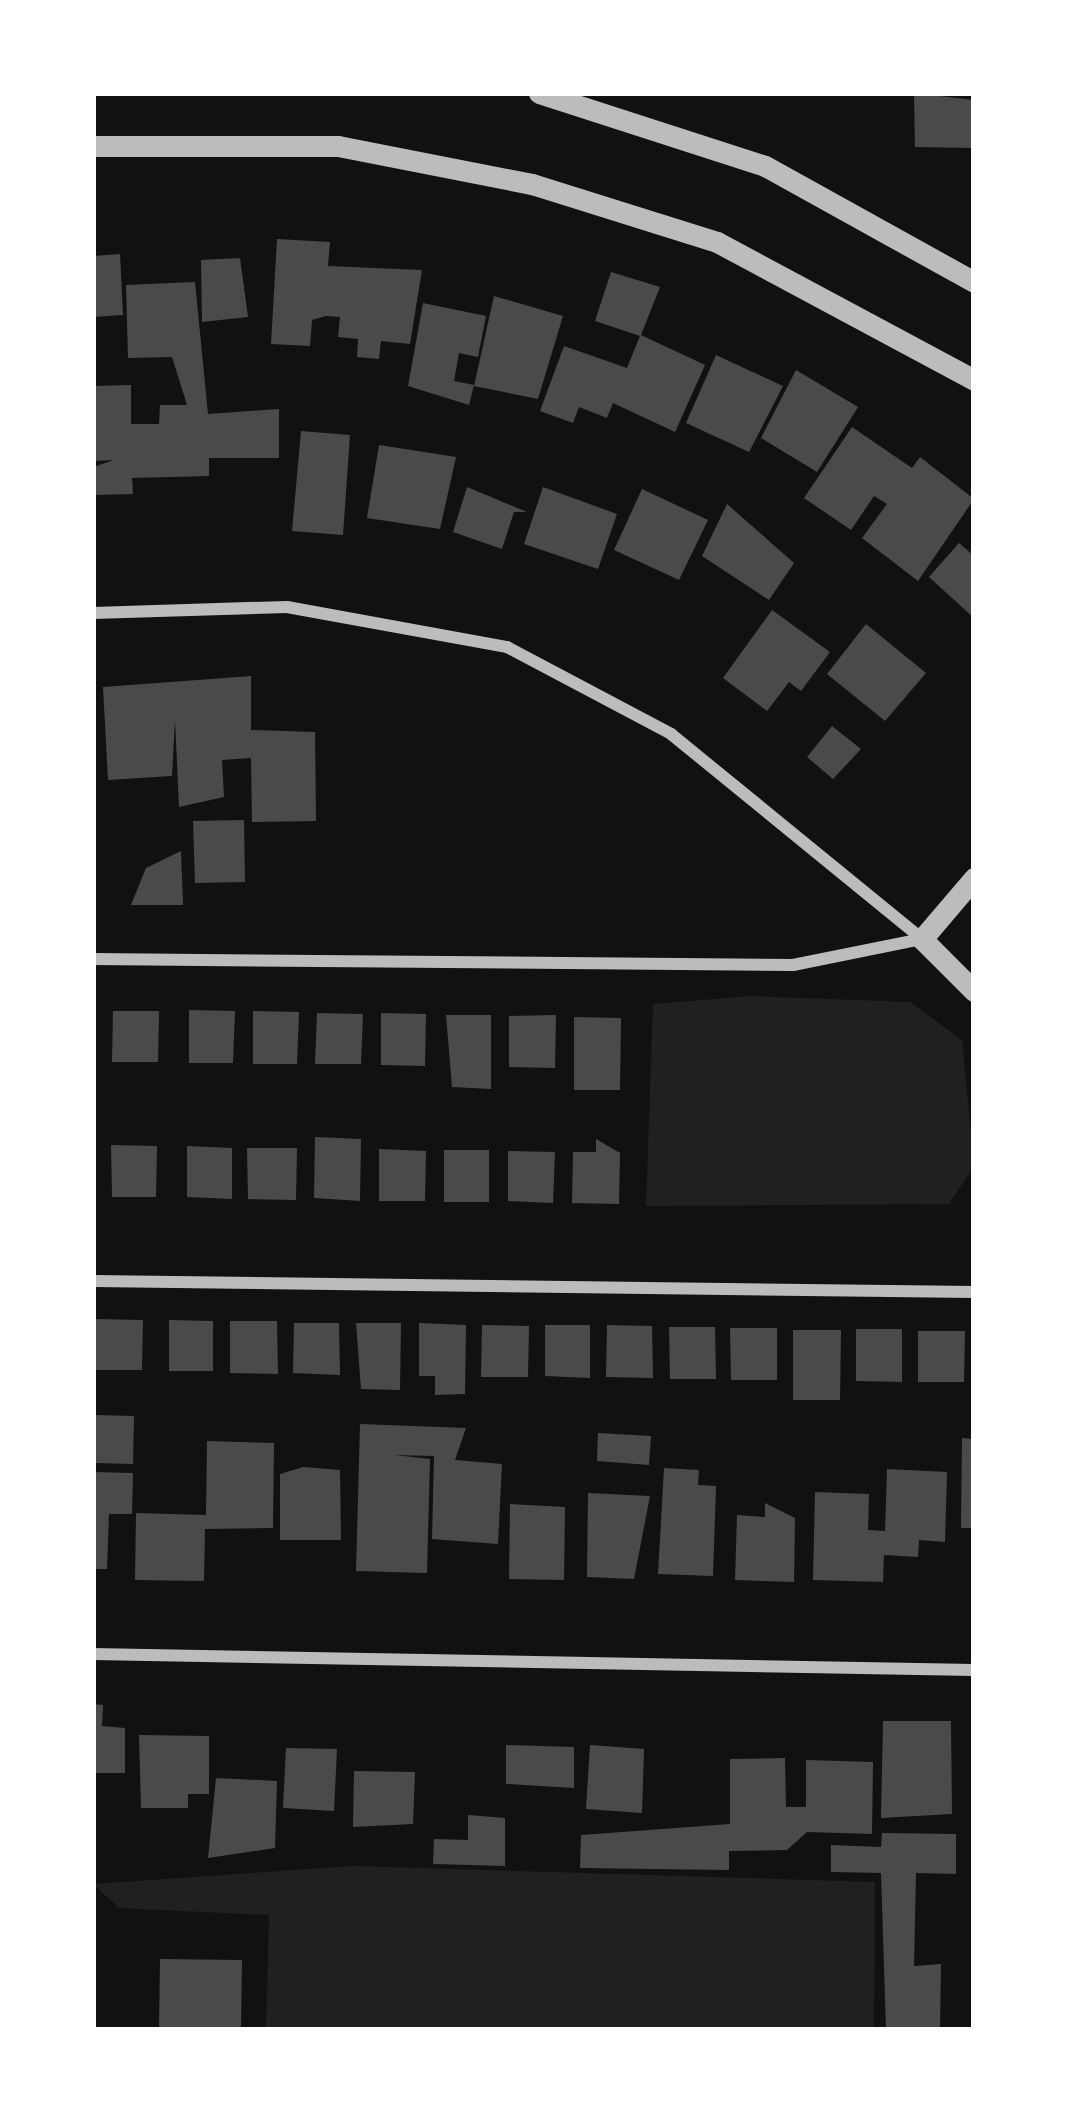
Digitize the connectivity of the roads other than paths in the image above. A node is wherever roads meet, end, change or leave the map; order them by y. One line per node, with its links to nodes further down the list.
1 (539, 93): 3 (street)
2 (93, 146): 4 (street)
3 (974, 282)
4 (974, 380)
5 (93, 614): 7 (street)
6 (974, 878): 7 (street)
7 (922, 939): 8 (street); 9 (street)
8 (93, 959)
9 (974, 992)
10 (93, 1281): 11 (street)
11 (974, 1292)
12 (93, 1654): 13 (street)
13 (974, 1670)

